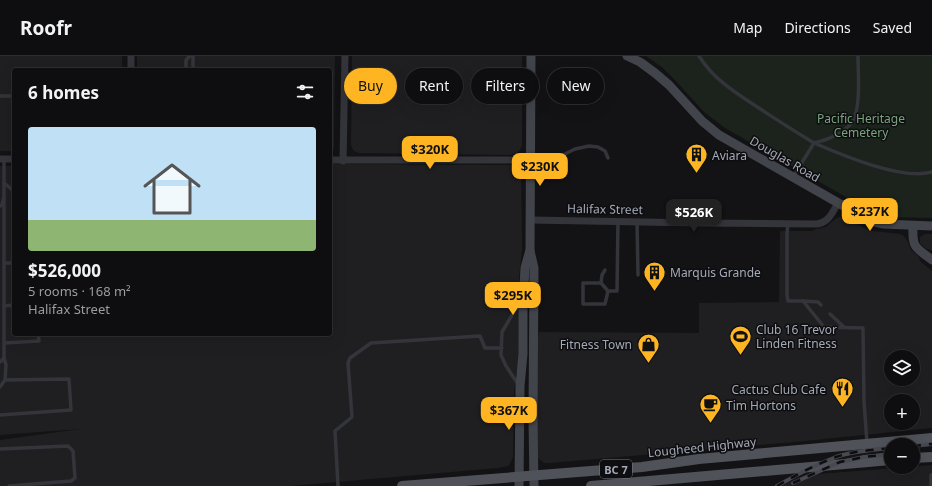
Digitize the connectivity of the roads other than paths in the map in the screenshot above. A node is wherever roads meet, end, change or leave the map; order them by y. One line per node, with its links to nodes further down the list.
1 (131, 56): 9 (street)
2 (190, 56): 10 (lane)
3 (194, 56): 11 (lane)
4 (344, 56): 18 (street)
5 (531, 56): 19 (street)
6 (627, 56): 21 (street, Douglas Road)
7 (699, 56): 14 (lane)
8 (858, 56): 14 (lane)
9 (131, 68)
10 (186, 68)
11 (193, 68)
12 (0, 96): 13 (lane)
13 (12, 96)
14 (814, 143): 20 (lane); 21 (lane)
15 (608, 158): 19 (lane)
16 (2, 159): 22 (lane)
17 (332, 160): 18 (street)
18 (343, 160): 19 (street)
19 (530, 160): 27 (street)
20 (932, 172)
21 (793, 178): 25 (street, Douglas Road)
22 (4, 183): 23 (lane); 24 (lane)
23 (12, 189)
24 (4, 197): 26 (lane); 35 (lane)
25 (838, 203): 30 (street, Halifax Street); 31 (street, Douglas Road)
26 (0, 206)
27 (530, 220): 28 (street, Halifax Street); 33 (street)
28 (618, 222): 29 (street, Halifax Street); 40 (lane)
29 (637, 222): 30 (street, Halifax Street); 38 (lane)
30 (788, 223): 41 (lane)
31 (913, 226): 32 (street); 34 (street)
32 (932, 226)
33 (530, 250): 42 (street); 64 (street)
34 (932, 260)
35 (4, 263): 36 (lane); 45 (lane)
36 (12, 263)
37 (605, 270): 39 (lane)
38 (638, 275)
39 (601, 283): 40 (lane); 40 (lane)
40 (608, 291)
41 (803, 301): 44 (lane); 47 (lane)
42 (523, 303): 50 (lane); 54 (street)
43 (12, 305): 45 (lane)
44 (821, 305)
45 (4, 306): 49 (lane)
46 (830, 314): 47 (lane)
47 (844, 327): 58 (lane)
48 (38, 336): 49 (lane)
49 (4, 343): 51 (lane)
50 (502, 348): 54 (lane); 67 (lane)
51 (4, 358): 52 (lane); 53 (lane)
52 (0, 362)
53 (5, 380): 55 (lane); 56 (lane)
54 (520, 386): 65 (street)
55 (0, 387)
56 (0, 415)
57 (932, 438): 58 (main road, Lougheed Highway / BC 7)
58 (867, 444): 64 (main road, Lougheed Highway / BC 7)
59 (0, 449): 66 (lane)
60 (932, 457): 61 (main road)
61 (920, 458)
62 (884, 461): 70 (main road, BC 7)
63 (932, 475): 71 (lane)
64 (533, 476): 65 (main road, Lougheed Highway / BC 7); 69 (street)
65 (519, 481): 68 (main road, Lougheed Highway / BC 7)
66 (9, 486)
67 (338, 486)
68 (402, 486)
69 (534, 486)
70 (591, 486)
71 (931, 486)

